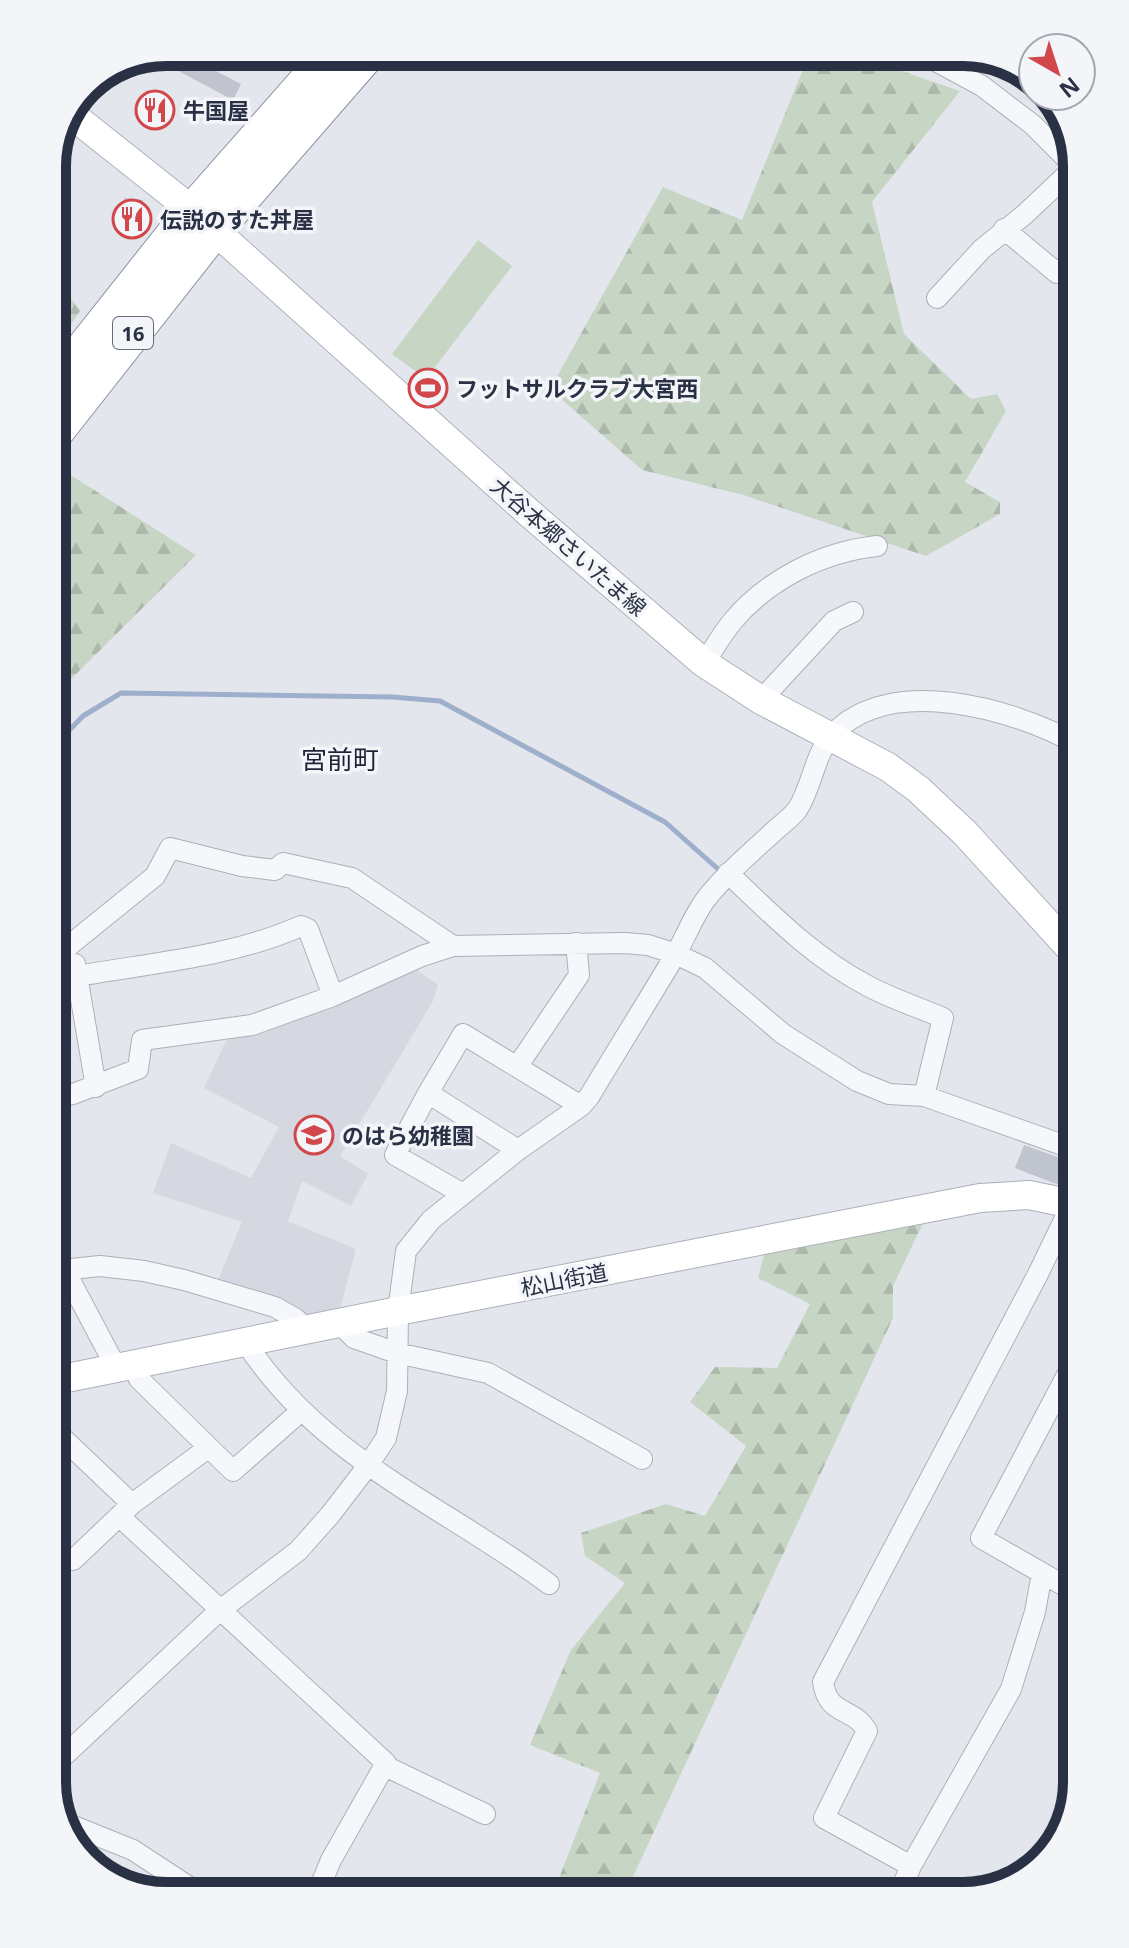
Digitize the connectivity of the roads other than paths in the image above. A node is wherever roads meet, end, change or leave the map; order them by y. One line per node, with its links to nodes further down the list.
1 (322, 66): 7 (highway, 16)
2 (355, 66): 7 (highway, 16)
3 (958, 66): 5 (street)
4 (78, 119): 7 (main road, 大谷本郷さいたま線)
5 (1062, 155)
6 (1063, 180): 8 (street)
7 (204, 220): 11 (highway, 16); 12 (highway, 16); 15 (main road, 大谷本郷さいたま線)
8 (1004, 229): 9 (street); 10 (street)
9 (1063, 268)
10 (937, 298)
11 (66, 373)
12 (66, 416)
13 (877, 546): 15 (street)
14 (853, 612): 16 (street)
15 (704, 663): 16 (main road, 大谷本郷さいたま線)
16 (761, 700): 17 (main road, 大谷本郷さいたま線)
17 (830, 736): 18 (street); 19 (street); 20 (main road, 大谷本郷さいたま線)
18 (1063, 736)
19 (728, 873): 25 (street); 32 (street)
20 (1063, 941)
21 (576, 943): 23 (street); 25 (street); 28 (street)
22 (71, 944): 23 (street); 24 (street); 26 (street)
23 (453, 946): 27 (street)
24 (66, 949)
25 (676, 954): 32 (street); 33 (street)
26 (77, 976): 27 (street); 29 (street)
27 (333, 996): 29 (street)
28 (517, 1067): 30 (street); 33 (street)
29 (96, 1087): 31 (street)
30 (428, 1093): 35 (street); 36 (street)
31 (66, 1095)
32 (924, 1096): 34 (street)
33 (581, 1106): 35 (street)
34 (1063, 1145)
35 (518, 1150): 36 (street)
36 (463, 1194): 41 (street)
37 (1063, 1199): 41 (main road, 松山街道)
38 (1063, 1225): 64 (street)
39 (66, 1269): 43 (street)
40 (66, 1281): 46 (street)
41 (398, 1311): 42 (main road, 松山街道); 45 (street)
42 (339, 1323): 43 (main road, 松山街道); 45 (street)
43 (306, 1329): 44 (main road, 松山街道)
44 (246, 1343): 46 (main road, 松山街道); 49 (street)
45 (397, 1353): 52 (street); 53 (street)
46 (126, 1367): 47 (main road, 松山街道); 51 (street)
47 (66, 1378)
48 (1063, 1383): 56 (street)
49 (301, 1411): 51 (street); 53 (street)
50 (66, 1444): 54 (street)
51 (208, 1448): 54 (street)
52 (642, 1459)
53 (367, 1467): 57 (street); 59 (street)
54 (126, 1510): 55 (street); 59 (street)
55 (66, 1558)
56 (1042, 1573): 58 (street); 64 (street)
57 (549, 1584)
58 (1063, 1585)
59 (219, 1611): 60 (street); 61 (street)
60 (66, 1754)
61 (385, 1766): 62 (street); 66 (street)
62 (485, 1814)
63 (77, 1827): 65 (street)
64 (911, 1866): 67 (street)
65 (182, 1882)
66 (322, 1882)
67 (905, 1882)

